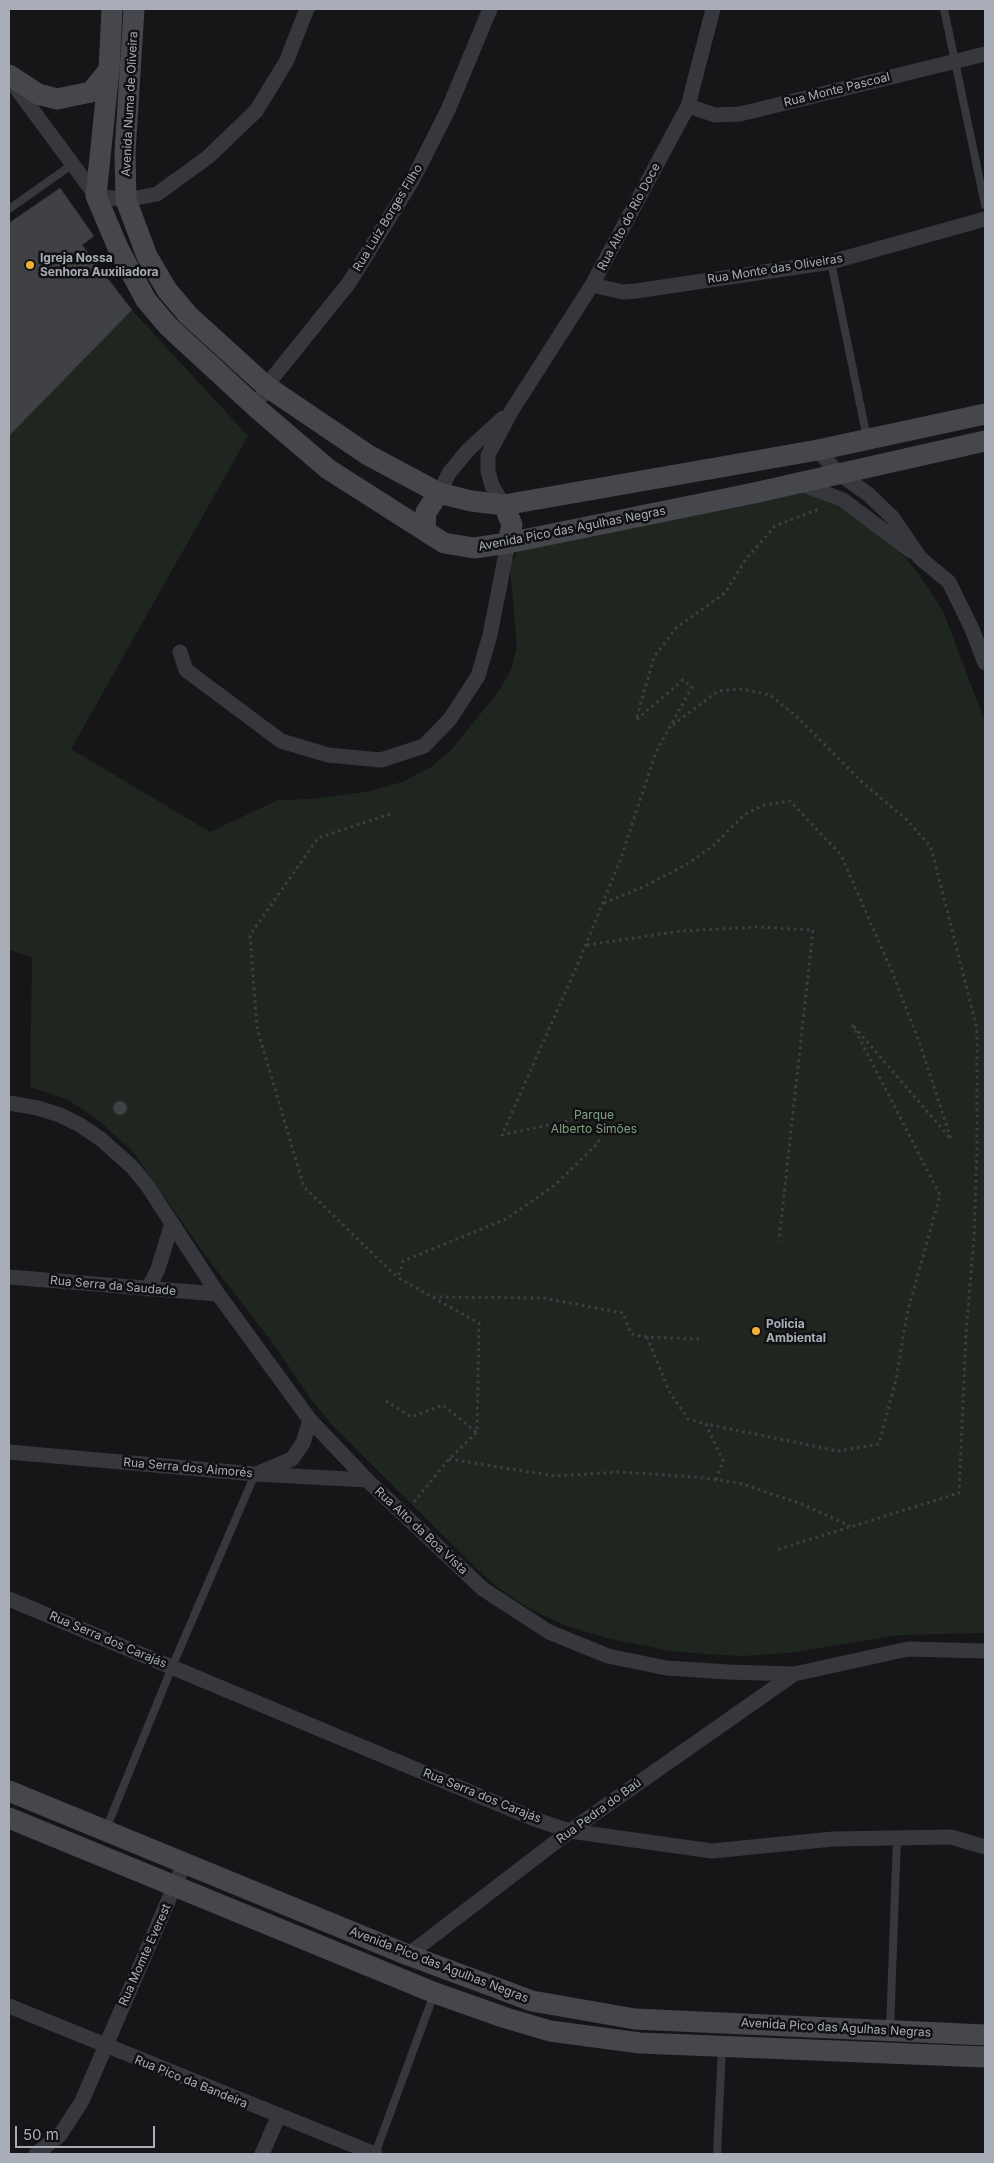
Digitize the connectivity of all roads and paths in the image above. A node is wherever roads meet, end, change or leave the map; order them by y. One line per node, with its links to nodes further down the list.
1 (112, 9): 9 (street, Avenida Numa de Oliveira)
2 (134, 9): 14 (street, Avenida Numa de Oliveira)
3 (308, 9): 14 (street)
4 (490, 9): 20 (street, Rua Luíz Borges Filho)
5 (713, 9): 11 (street, Rua Alto do Rio Doce)
6 (944, 9): 8 (lane)
7 (985, 54): 8 (street, Rua Monte Pascoal)
8 (955, 60): 11 (street, Rua Monte Pascoal); 15 (lane)
9 (109, 70): 10 (street); 13 (street, Avenida Numa de Oliveira)
10 (9, 76): 12 (street)
11 (688, 106): 19 (street, Rua Alto do Rio Doce)
12 (73, 164): 13 (street); 16 (lane)
13 (96, 196): 14 (street); 21 (street, Avenida Pico das Agulhas Negras)
14 (126, 200): 20 (street)
15 (985, 205)
16 (9, 209)
17 (985, 219): 18 (street, Rua Monte das Oliveiras)
18 (831, 262): 19 (street, Rua Monte das Oliveiras); 24 (lane)
19 (592, 285): 22 (street, Rua Alto do Rio Doce)
20 (266, 386): 21 (street, Rua Luíz Borges Filho); 29 (street)
21 (258, 410): 32 (street, Avenida Pico das Agulhas Negras)
22 (512, 410): 29 (street); 31 (street)
23 (985, 414): 24 (street)
24 (868, 440): 26 (street)
25 (985, 440): 27 (street, Avenida Pico das Agulhas Negras)
26 (818, 450): 27 (street); 31 (street)
27 (838, 473): 28 (street, Avenida Pico das Agulhas Negras); 34 (street)
28 (795, 482): 30 (street); 33 (street, Avenida Pico das Agulhas Negras)
29 (439, 493): 31 (street); 32 (street)
30 (843, 500): 34 (street); 38 (path)
31 (504, 506): 33 (street)
32 (425, 531): 33 (street, Avenida Pico das Agulhas Negras)
33 (508, 543): 36 (street)
34 (920, 558): 35 (street)
35 (979, 627): 37 (street)
36 (180, 652)
37 (985, 663)
38 (670, 727): 40 (path); 62 (path)
39 (390, 814): 46 (path)
40 (603, 903): 41 (path); 54 (path)
41 (586, 945): 44 (path); 46 (path)
42 (9, 1103): 43 (street, Rua Alto da Boa Vista)
43 (172, 1223): 47 (street); 48 (street, Rua Alto da Boa Vista)
44 (778, 1241)
45 (9, 1277): 47 (street, Rua Serra da Saudade)
46 (398, 1278): 49 (path)
47 (148, 1289): 48 (street, Rua Serra da Saudade)
48 (218, 1294): 53 (street, Rua Alto da Boa Vista)
49 (432, 1297): 50 (path); 55 (path)
50 (647, 1337): 51 (path); 54 (path)
51 (699, 1339)
52 (386, 1401): 55 (path)
53 (310, 1420): 58 (street); 59 (street, Rua Alto da Boa Vista)
54 (706, 1424): 60 (path)
55 (476, 1432): 57 (path)
56 (9, 1452): 58 (street, Rua Serra dos Aimorés)
57 (449, 1459): 60 (path); 61 (path)
58 (255, 1474): 59 (street, Rua Serra dos Aimorés); 66 (lane)
59 (367, 1480): 61 (street, Rua Alto da Boa Vista)
60 (716, 1480): 62 (path)
61 (404, 1514): 67 (street, Rua Alto da Boa Vista)
62 (850, 1526): 63 (path)
63 (776, 1550)
64 (9, 1599): 66 (street, Rua Serra dos Carajás)
65 (985, 1651): 67 (street, Rua Alto da Boa Vista)
66 (172, 1667): 70 (lane); 71 (street, Rua Serra dos Carajás)
67 (794, 1674): 71 (street, Rua Pedra do Baú)
68 (9, 1791): 70 (street, Avenida Pico das Agulhas Negras)
69 (9, 1818): 75 (street, Avenida Pico das Agulhas Negras)
70 (106, 1831): 74 (street, Avenida Pico das Agulhas Negras)
71 (570, 1831): 72 (street, Rua Serra dos Carajás); 76 (street, Rua Pedra do Baú)
72 (897, 1838): 73 (street, Rua Serra dos Carajás); 79 (lane)
73 (985, 1847)
74 (184, 1864): 75 (street, Rua Momte Everest); 76 (street, Avenida Pico das Agulhas Negras)
75 (174, 1887): 77 (street, Avenida Pico das Agulhas Negras); 81 (street, Rua Momte Everest)
76 (408, 1955): 79 (street, Avenida Pico das Agulhas Negras)
77 (435, 1993): 82 (street, Avenida Pico das Agulhas Negras); 87 (lane)
78 (9, 2006): 81 (street, Rua Pico da Bandeira)
79 (890, 2031): 80 (street, Avenida Pico das Agulhas Negras)
80 (985, 2035)
81 (105, 2047): 84 (street, Rua Pico da Bandeira); 85 (street, Rua Momte Everest)
82 (722, 2047): 83 (street, Avenida Pico das Agulhas Negras); 88 (lane)
83 (985, 2057)
84 (278, 2117): 86 (street); 87 (street, Rua Pico da Bandeira)
85 (36, 2154)
86 (262, 2154)
87 (375, 2154)
88 (717, 2154)

